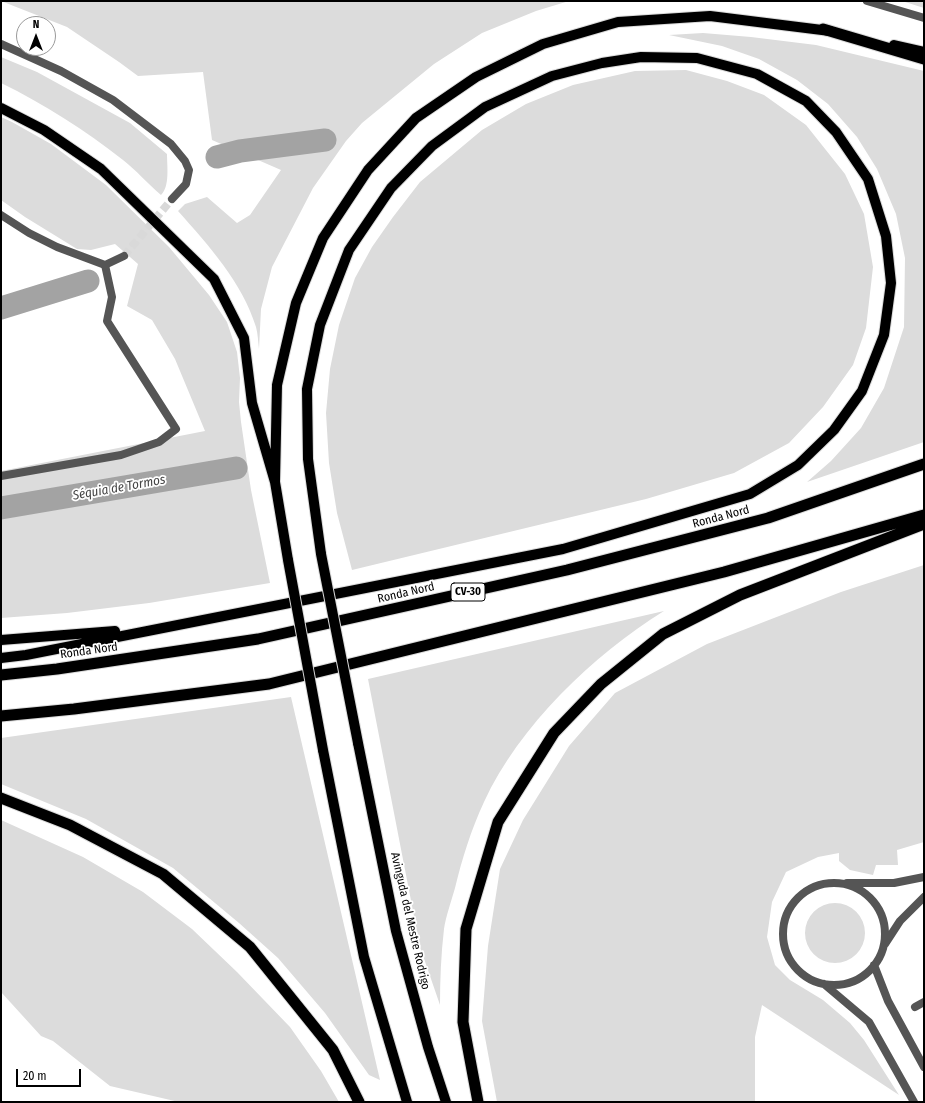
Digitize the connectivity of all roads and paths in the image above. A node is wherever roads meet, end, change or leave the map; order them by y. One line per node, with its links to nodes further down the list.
1 (867, 1): 2 (street)
2 (924, 18)
3 (823, 29): 5 (main road); 6 (highway); 14 (main road)
4 (1, 44): 8 (street)
5 (924, 52)
6 (924, 59)
7 (1, 108): 14 (main road)
8 (172, 199)
9 (1, 215): 11 (street)
10 (124, 256): 11 (street)
11 (105, 265): 13 (street)
12 (924, 464): 20 (highway, Ronda Nord / CV-30)
13 (1, 476)
14 (275, 482): 33 (main road, bridge)
15 (924, 515): 21 (highway)
16 (924, 524): 35 (highway)
17 (161, 627): 18 (main road); 19 (main road); 34 (main road, Avinguda del Mestre Rodrigo, bridge)
18 (1, 640)
19 (1, 658)
20 (1, 675)
21 (1, 716)
22 (1, 798): 32 (highway)
23 (924, 877): 24 (street)
24 (836, 883): 26 (street); 28 (street)
25 (924, 897): 26 (street)
26 (882, 950): 27 (street)
27 (874, 965): 28 (street); 31 (street)
28 (824, 984): 36 (street)
29 (924, 1002): 30 (street)
30 (915, 1007)
31 (924, 1067)
32 (359, 1102)
33 (407, 1102)
34 (446, 1102)
35 (478, 1102)
36 (914, 1102)

